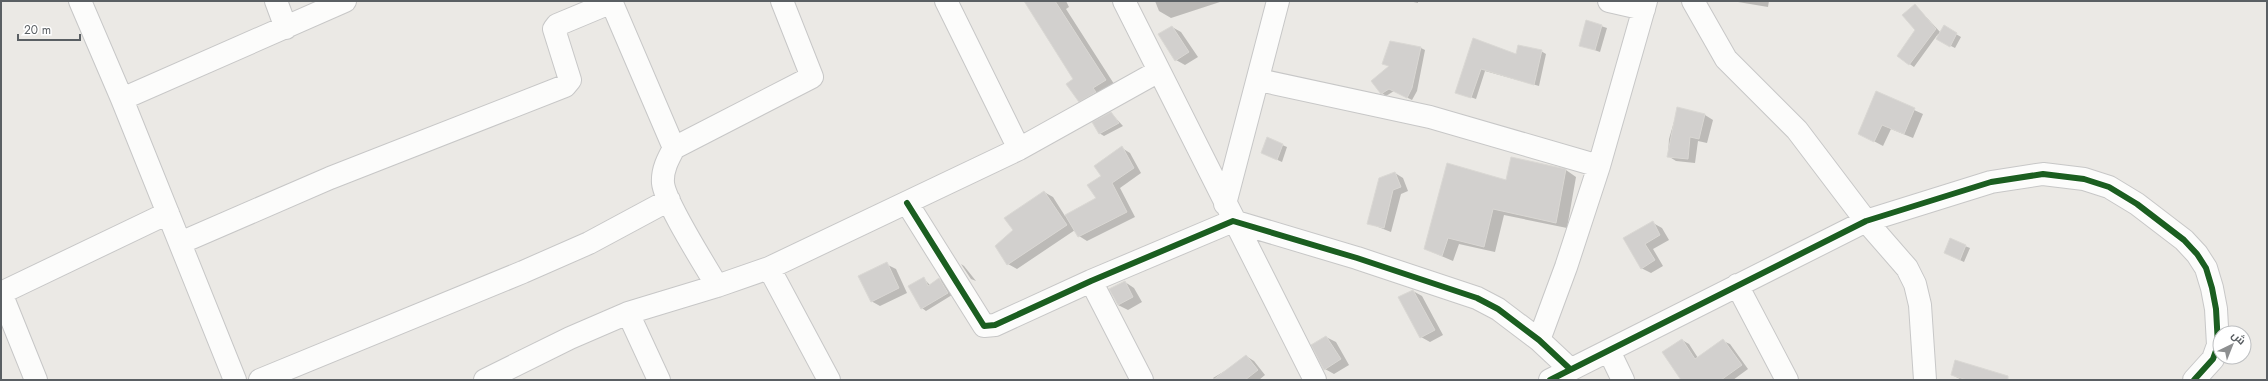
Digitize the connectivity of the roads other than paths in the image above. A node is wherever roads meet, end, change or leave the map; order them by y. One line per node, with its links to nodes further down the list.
1 (80, 1): 15 (street)
2 (276, 1): 12 (street)
3 (345, 1): 12 (street)
4 (782, 1): 16 (street)
5 (946, 1): 17 (street)
6 (1124, 1): 13 (street)
7 (1278, 1): 14 (street)
8 (1609, 1): 11 (street)
9 (1693, 1): 23 (street)
10 (611, 2): 16 (street); 24 (street)
11 (1645, 5): 18 (street)
12 (286, 28): 15 (street)
13 (1159, 71): 17 (street); 22 (street)
14 (1258, 80): 18 (street); 22 (street)
15 (122, 99): 21 (street)
16 (674, 148): 19 (street)
17 (1019, 149): 20 (street)
18 (1599, 166): 31 (street)
19 (669, 200): 28 (street); 36 (street)
20 (907, 203): 25 (street); 26 (street)
21 (168, 213): 24 (street); 29 (street)
22 (1229, 213): 26 (street); 31 (street); 41 (street)
23 (1866, 220): 27 (street); 45 (street); 46 (street)
24 (180, 243): 35 (street)
25 (769, 268): 28 (street); 39 (street)
26 (1091, 281): 40 (street)
27 (1737, 285): 32 (street); 44 (street)
28 (717, 286): 30 (street)
29 (2, 300): 34 (street)
30 (628, 312): 37 (street); 38 (street)
31 (1539, 340): 33 (street)
32 (1608, 351): 33 (street); 43 (street)
33 (1570, 369): 42 (street)
34 (36, 380)
35 (235, 380)
36 (260, 380)
37 (485, 380)
38 (659, 380)
39 (829, 380)
40 (1142, 380)
41 (1315, 380)
42 (1550, 380)
43 (1623, 380)
44 (1787, 380)
45 (1925, 380)
46 (2194, 380)

